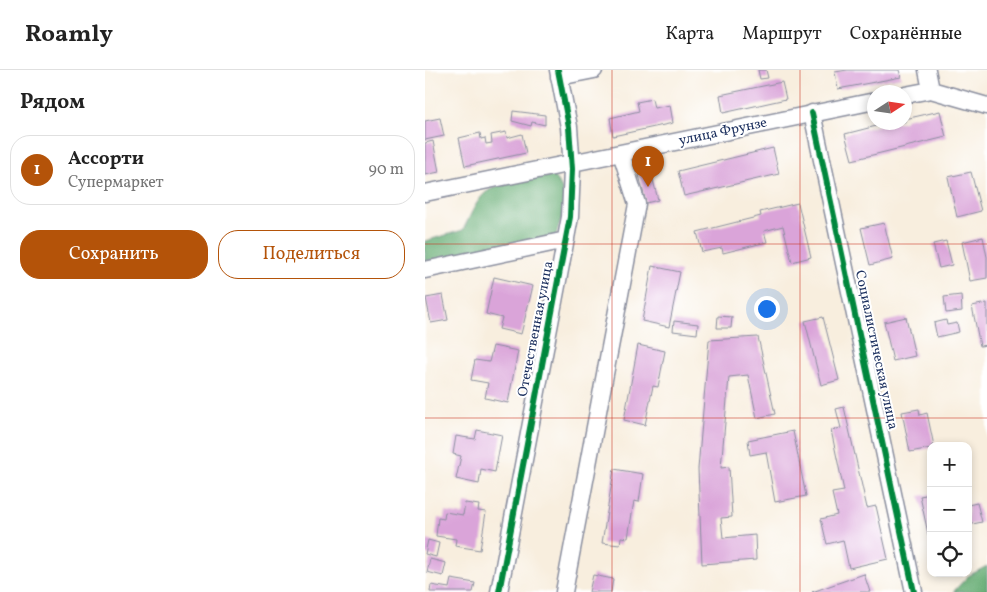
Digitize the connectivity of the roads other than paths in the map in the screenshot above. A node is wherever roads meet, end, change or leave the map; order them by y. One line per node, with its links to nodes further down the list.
1 (594, 70): 3 (street)
2 (927, 70): 4 (street)
3 (559, 73): 10 (street, Отечественная улица)
4 (931, 90): 5 (street); 7 (street)
5 (912, 94)
6 (867, 103): 8 (street, улица Фрунзе)
7 (987, 106)
8 (812, 113): 9 (street, улица Фрунзе); 16 (street, Социалистическая улица)
9 (621, 153): 10 (street, улица Фрунзе); 15 (street)
10 (572, 162): 11 (street, улица Фрунзе); 12 (street, Отечественная улица)
11 (425, 194)
12 (566, 240): 13 (street); 14 (street, Отечественная улица)
13 (425, 270)
14 (499, 592)
15 (563, 592)
16 (914, 592)

